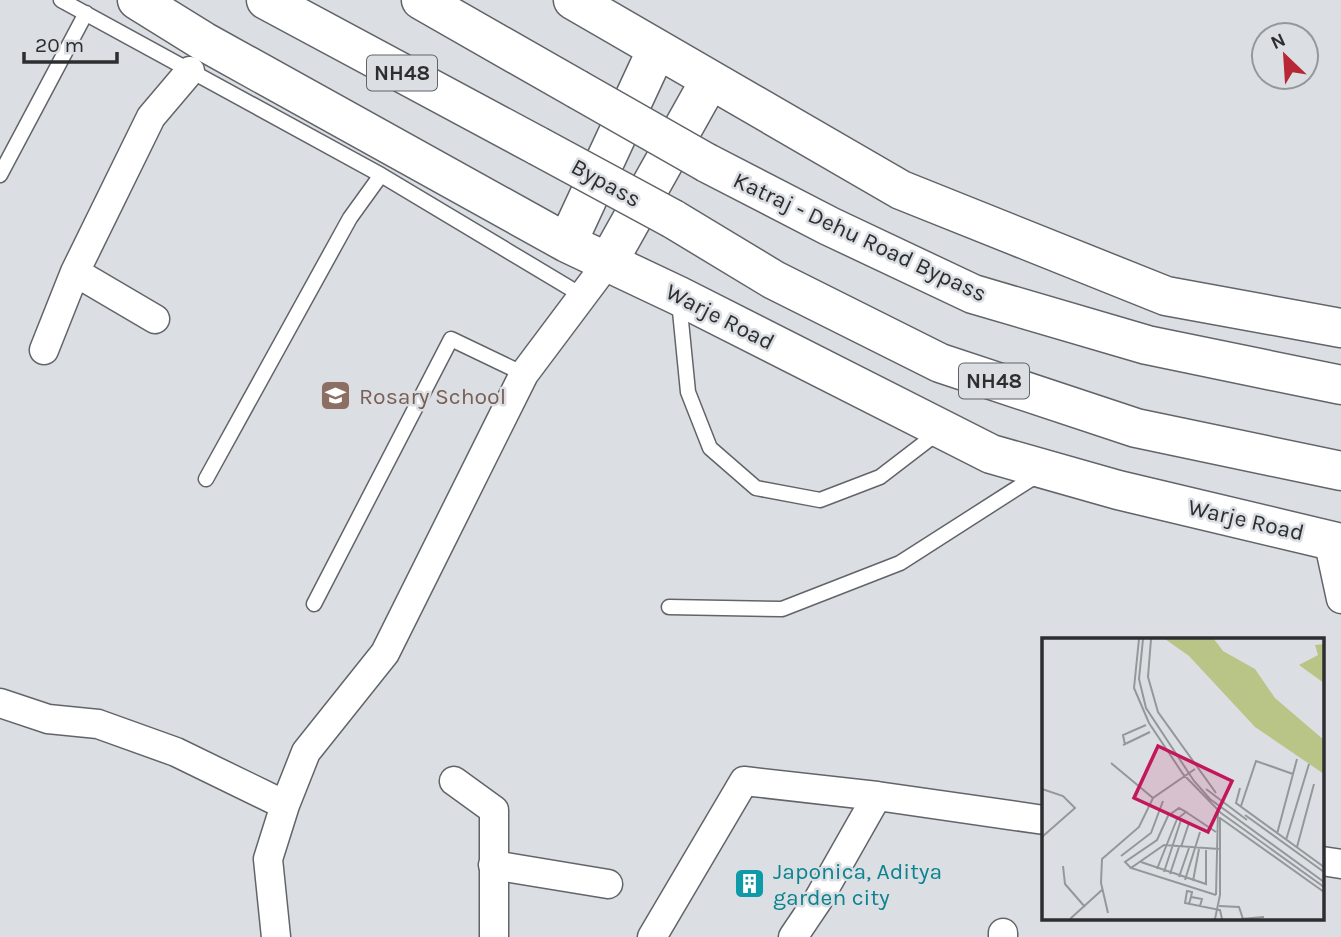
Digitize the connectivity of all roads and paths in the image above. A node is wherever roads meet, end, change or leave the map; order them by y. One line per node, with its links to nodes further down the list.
1 (61, 0): 6 (lane)
2 (136, 0): 12 (main road, Warje Road)
3 (266, 0): 24 (main road, Bypass / NH48, bridge)
4 (421, 0): 21 (main road, Katraj - Dehu Road Bypass, bridge)
5 (573, 0): 7 (main road)
6 (86, 13): 8 (lane); 10 (lane)
7 (657, 49): 9 (main road); 12 (main road)
8 (190, 71): 11 (lane); 14 (street)
9 (710, 80): 13 (main road); 18 (main road)
10 (0, 175)
11 (380, 175): 15 (lane); 25 (lane)
12 (567, 243): 13 (main road, Warje Road)
13 (608, 262): 15 (street); 16 (main road, Warje Road)
14 (75, 272): 17 (street); 19 (street)
15 (583, 296): 20 (street)
16 (678, 296): 22 (main road, Warje Road); 22 (lane)
17 (155, 319)
18 (1341, 328)
19 (44, 350)
20 (524, 374): 28 (lane); 33 (street)
21 (1341, 384)
22 (943, 429): 23 (main road, Warje Road)
23 (1047, 470): 26 (main road, Warje Road); 29 (lane)
24 (1341, 471)
25 (206, 479)
26 (1335, 541): 27 (street)
27 (1341, 599)
28 (314, 604)
29 (669, 607)
30 (0, 703): 33 (street)
31 (454, 781): 35 (street)
32 (877, 796): 34 (street); 39 (street); 40 (street)
33 (285, 805): 37 (street)
34 (1042, 820)
35 (493, 865): 36 (street); 38 (street)
36 (608, 884)
37 (276, 937)
38 (494, 937)
39 (652, 937)
40 (793, 937)

